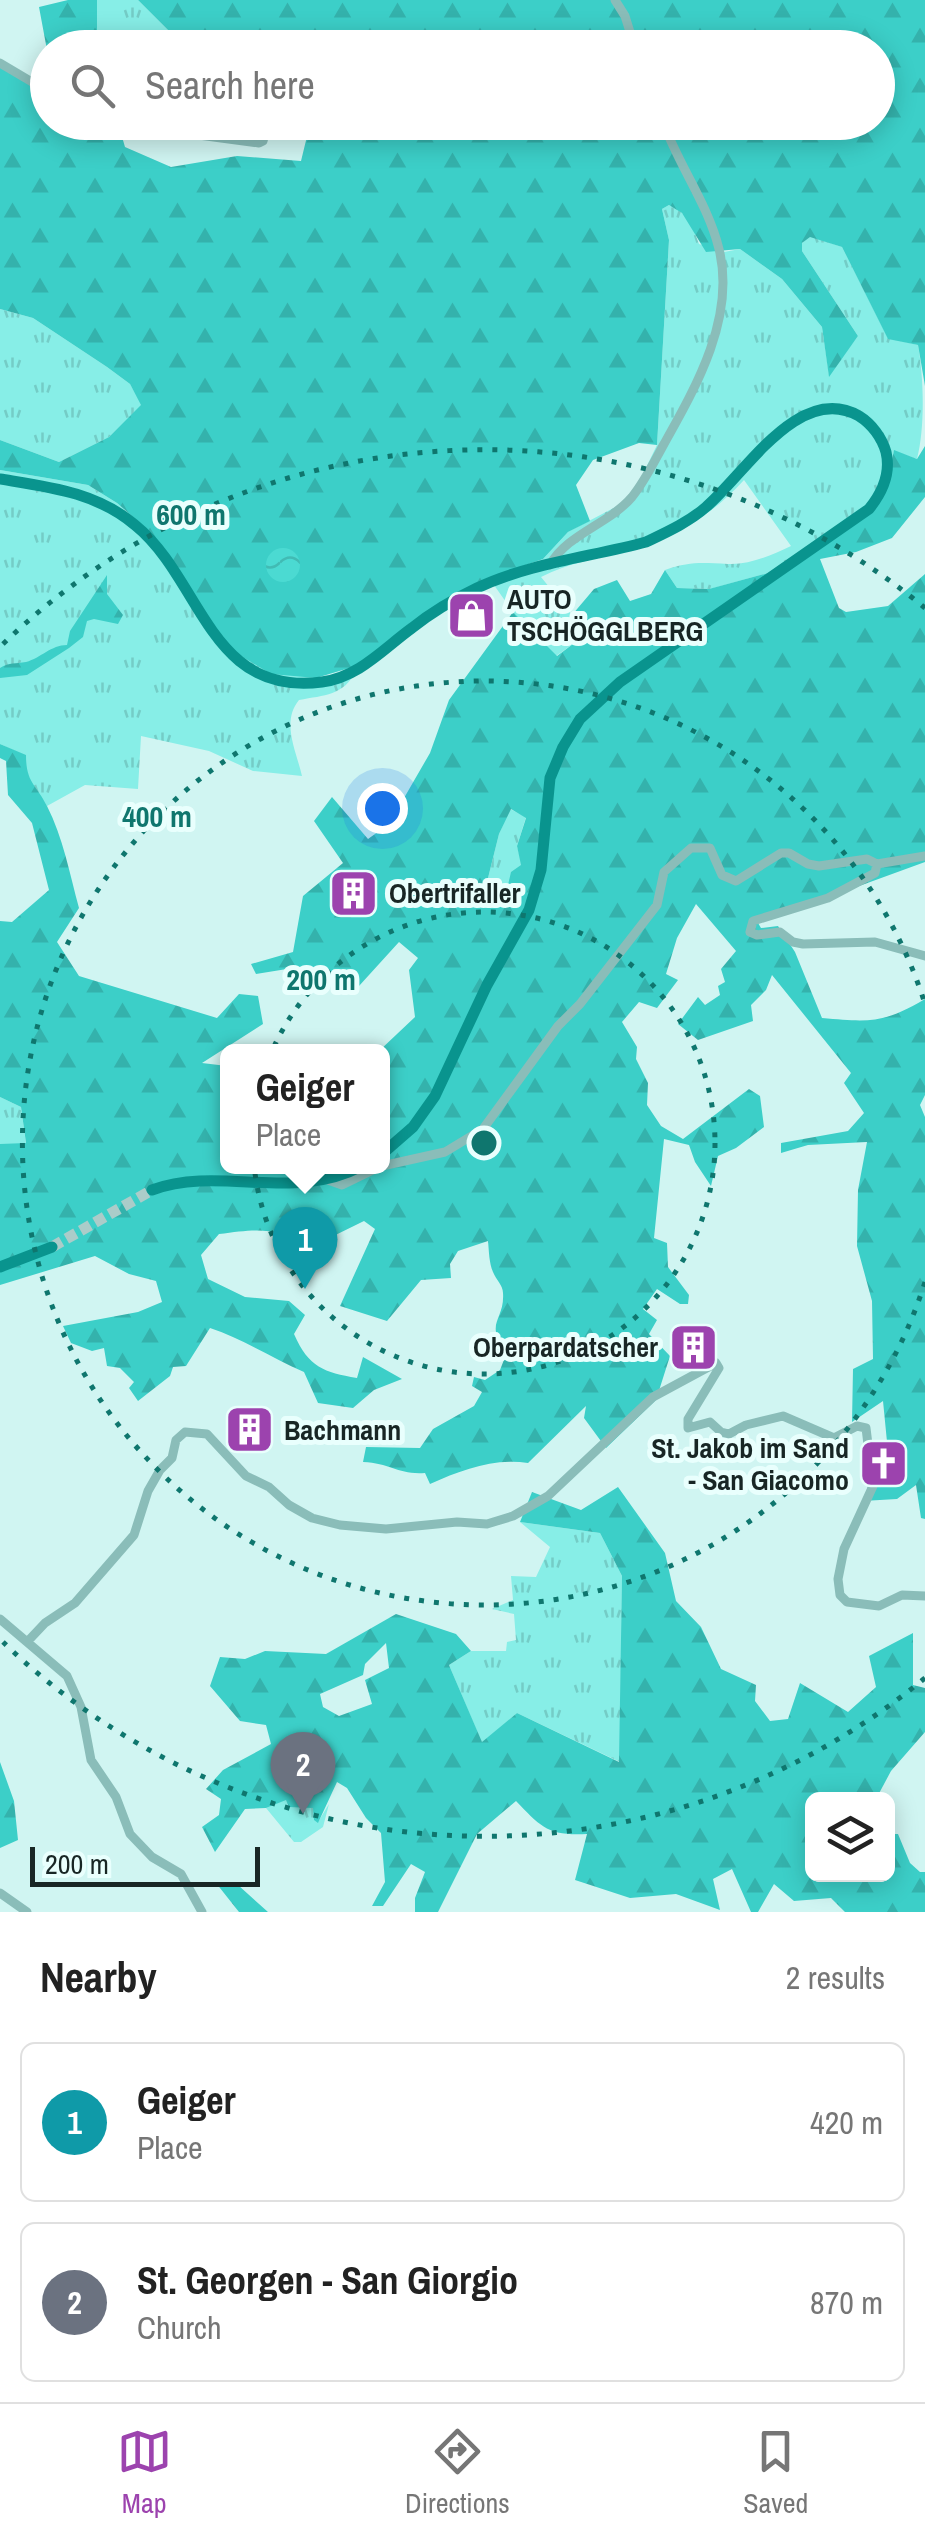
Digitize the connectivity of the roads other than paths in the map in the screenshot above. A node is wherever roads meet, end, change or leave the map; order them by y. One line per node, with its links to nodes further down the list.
1 (615, 0): 2 (street)
2 (629, 30)
3 (0, 64): 4 (street)
4 (30, 81)
5 (236, 140): 6 (street)
6 (263, 140)
7 (670, 140): 9 (street)
8 (0, 479): 9 (main road)
9 (550, 565): 13 (main road)
10 (925, 856): 11 (street)
11 (877, 864): 12 (street); 14 (street)
12 (925, 956)
13 (390, 1147)
14 (390, 1164)
15 (343, 1174): 17 (main road)
16 (365, 1174): 17 (street)
17 (328, 1180): 18 (main road)
18 (152, 1190)
19 (52, 1247): 20 (main road)
20 (0, 1267)
21 (925, 1596): 23 (street)
22 (0, 1618): 23 (street)
23 (28, 1640): 26 (street)
24 (0, 1893): 25 (street)
25 (27, 1912)
26 (202, 1912)

